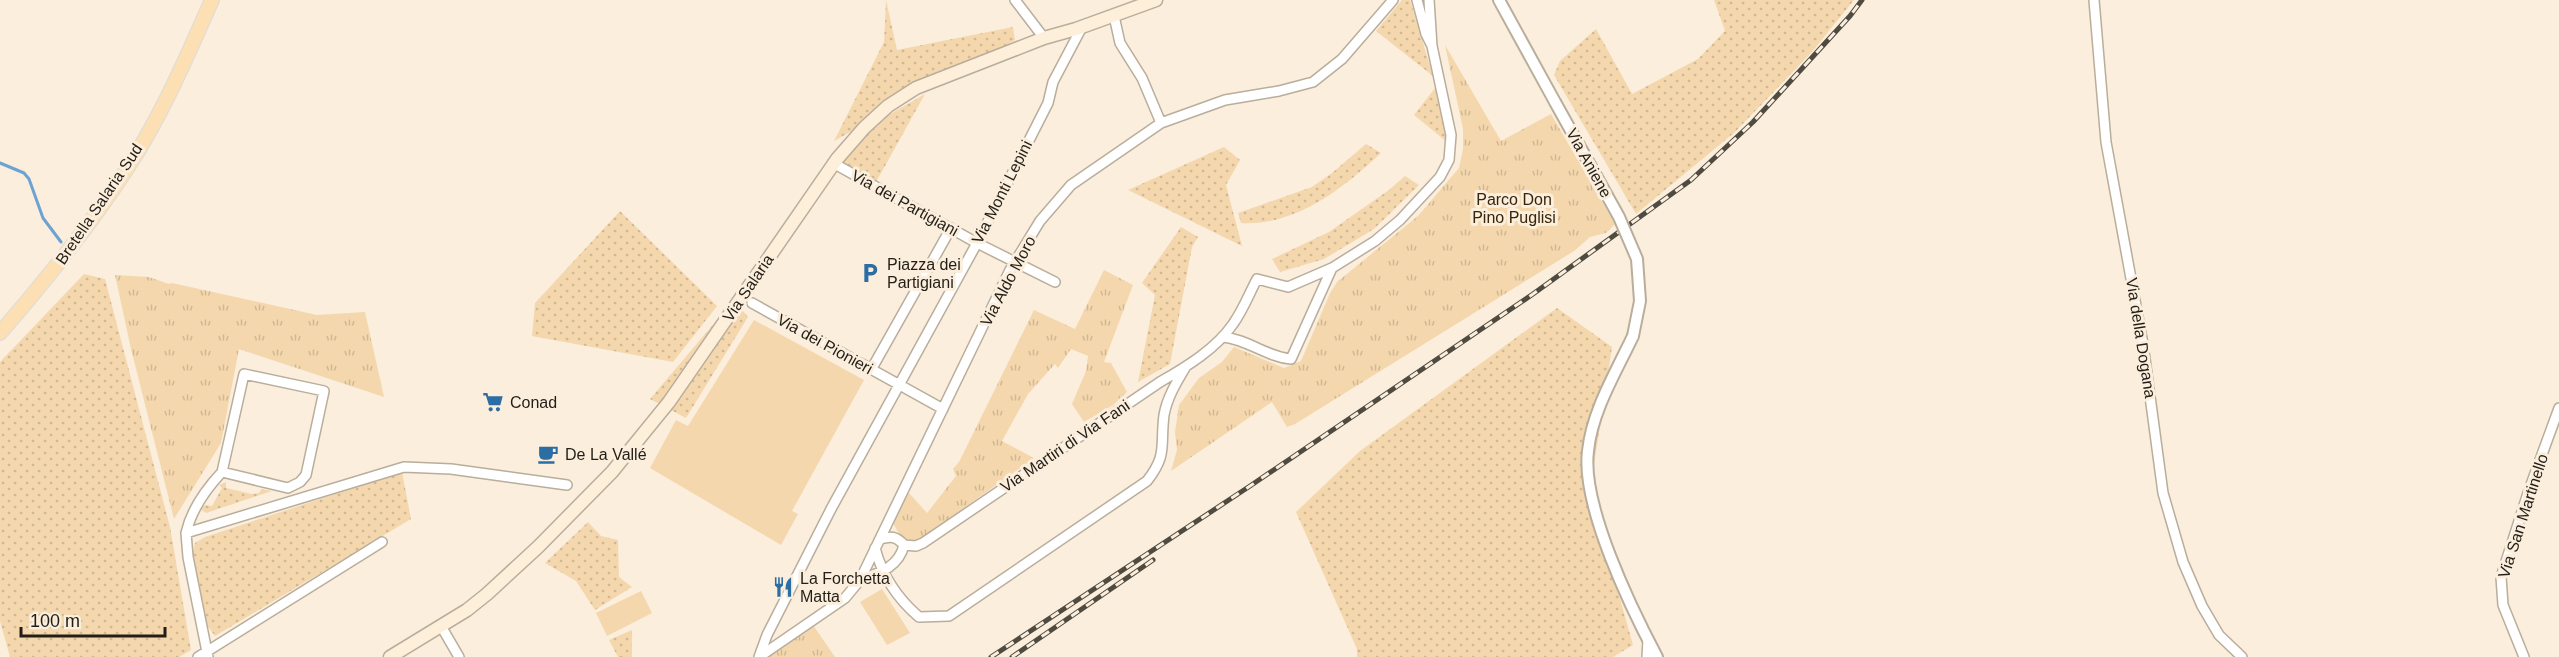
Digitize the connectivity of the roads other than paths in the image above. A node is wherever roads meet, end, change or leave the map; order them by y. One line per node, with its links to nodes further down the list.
1 (212, 0): 21 (main road, Bretella Salaria Sud)
2 (1015, 0): 11 (street)
3 (1156, 0): 9 (main road, Via Salaria)
4 (1393, 0): 13 (street, Via Aldo Moro)
5 (1418, 0): 12 (street)
6 (1429, 0): 12 (street)
7 (1499, 0): 38 (street, Via Aniene, bridge)
8 (2094, 0): 46 (street, Via della Dogana)
9 (1114, 16): 10 (main road, Via Salaria); 13 (street)
10 (1082, 27): 11 (main road, Via Salaria); 16 (street, Via Monti Lepini)
11 (1044, 38): 14 (main road, Via Salaria)
12 (1432, 46): 18 (street, Via Martiri di Via Fani)
13 (1161, 123): 17 (street, Via Aldo Moro)
14 (834, 163): 15 (street, Via dei Partigiani); 37 (main road, Via Salaria)
15 (951, 228): 16 (street, Via dei Partigiani); 24 (street)
16 (977, 243): 17 (street); 25 (street, Via Monti Lepini)
17 (1015, 262): 19 (street); 27 (street, Via Aldo Moro)
18 (1332, 268): 22 (street, Via Martiri di Via Fani); 22 (street)
19 (1055, 282)
20 (752, 303): 24 (street, Via dei Pionieri)
21 (0, 333)
22 (1223, 337): 23 (street, Via Martiri di Via Fani)
23 (1185, 368): 33 (street, Via Martiri di Via Fani); 35 (street)
24 (871, 370): 25 (street, Via dei Pionieri)
25 (898, 385): 27 (street); 43 (street, Via Monti Lepini)
26 (2559, 408): 47 (street, Via San Martinello)
27 (943, 409): 30 (street, Via Aldo Moro)
28 (222, 472): 28 (street); 31 (street)
29 (567, 485): 31 (street)
30 (890, 516): 33 (street); 34 (street, Via Aldo Moro)
31 (186, 534): 39 (street)
32 (382, 542): 39 (street)
33 (901, 542): 34 (street, Via Martiri di Via Fani); 35 (street)
34 (878, 544): 35 (street); 36 (street, Via Aldo Moro)
35 (884, 571): 36 (street)
36 (860, 580): 43 (street, Via Aldo Moro)
37 (441, 626): 41 (main road, Via Salaria); 42 (street)
38 (1648, 640): 44 (street); 45 (street, Via Aniene)
39 (208, 654): 40 (street)
40 (198, 657)
41 (390, 657)
42 (459, 657)
43 (759, 657)
44 (1647, 657)
45 (1657, 657)
46 (2242, 657)
47 (2524, 657)

